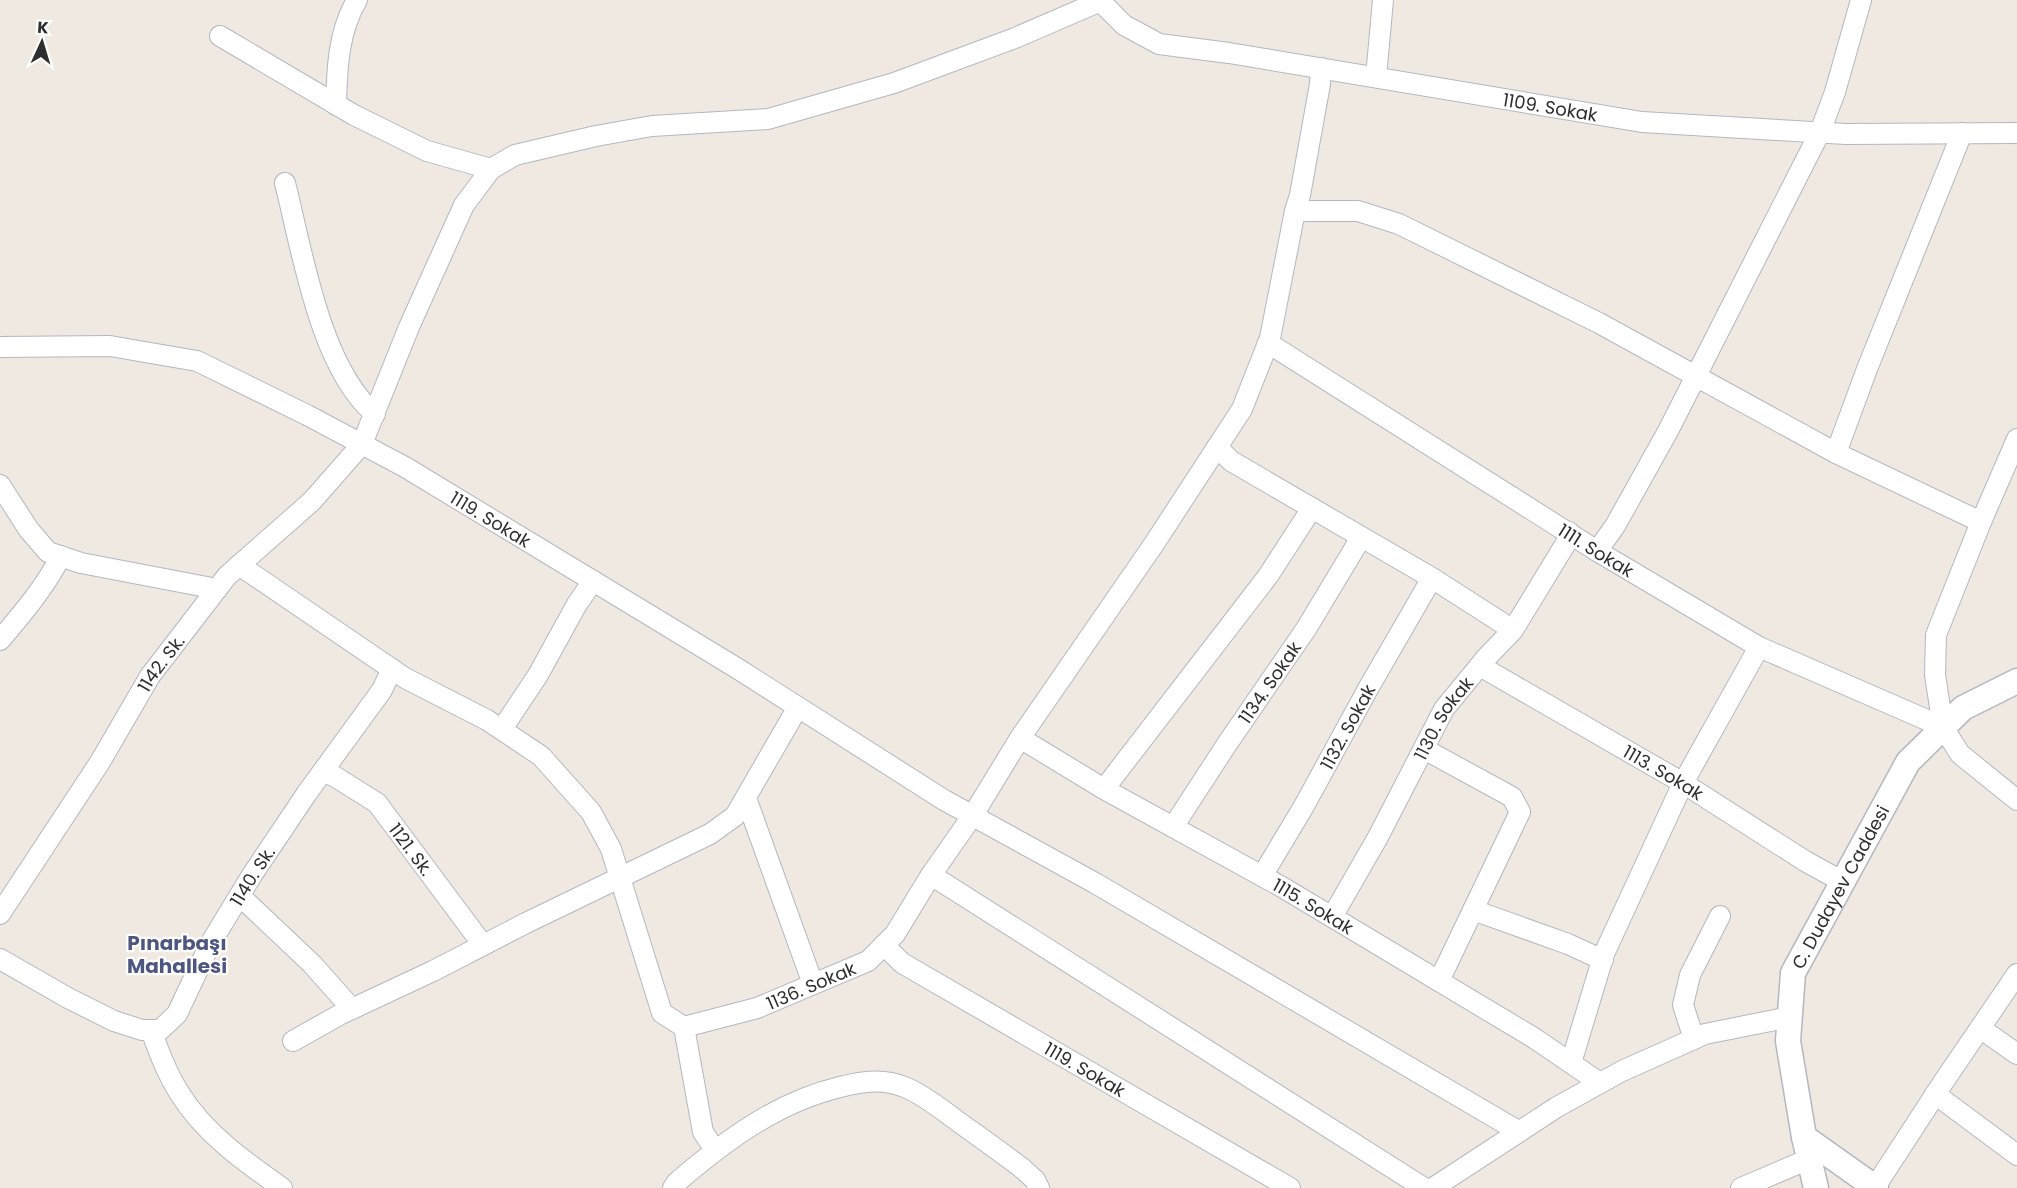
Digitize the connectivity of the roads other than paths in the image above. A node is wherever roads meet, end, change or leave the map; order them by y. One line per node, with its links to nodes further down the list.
1 (357, 0): 8 (street)
2 (1383, 0): 7 (street)
3 (1861, 0): 9 (street)
4 (1101, 1): 6 (street, 1109. Sokak); 12 (street)
5 (220, 36): 8 (street)
6 (1321, 68): 7 (street, 1109. Sokak); 14 (street, 1136. Sokak)
7 (1376, 77): 9 (street, 1109. Sokak)
8 (336, 105): 12 (street)
9 (1820, 132): 11 (street, 1109. Sokak); 17 (street)
10 (2017, 133): 11 (street, 1109. Sokak)
11 (1962, 134): 22 (street)
12 (490, 169): 18 (street, 1142. Sk.)
13 (285, 183): 18 (street)
14 (1295, 212): 15 (street, 1136. Sokak); 17 (street)
15 (1269, 343): 21 (street, 1136. Sokak); 26 (street, 1111. Sokak)
16 (0, 347): 20 (street, 1119. Sokak)
17 (1695, 377): 22 (street); 28 (street)
18 (375, 414): 20 (street, 1142. Sk.)
19 (2017, 440): 25 (street)
20 (362, 444): 30 (street, 1142. Sk.); 32 (street, 1119. Sokak)
21 (1217, 447): 24 (street); 43 (street, 1136. Sokak)
22 (1836, 453): 25 (street)
23 (0, 485): 29 (street)
24 (1312, 508): 27 (street); 47 (street)
25 (1981, 522): 41 (street)
26 (1569, 532): 28 (street, 1111. Sokak); 34 (street, 1130. Sokak)
27 (1359, 536): 31 (street); 51 (street, 1134. Sokak)
28 (1597, 551): 36 (street, 1111. Sokak)
29 (61, 556): 33 (street); 35 (street)
30 (239, 566): 33 (street, 1142. Sk.); 38 (street)
31 (1432, 578): 34 (street); 53 (street, 1132. Sokak)
32 (593, 581): 40 (street, 1119. Sokak); 42 (street)
33 (217, 589): 58 (street, 1142. Sk.)
34 (1514, 630): 37 (street, 1130. Sokak)
35 (0, 640)
36 (1760, 646): 41 (street, 1111. Sokak); 46 (street)
37 (1480, 666): 44 (street, 1130. Sokak); 46 (street, 1113. Sokak)
38 (392, 669): 42 (street); 45 (street, 1140. Sk.)
39 (2017, 681): 41 (street, C. Dudayev Caddesi)
40 (798, 707): 48 (street); 50 (street, 1119. Sokak)
41 (1943, 727): 49 (street); 55 (street, C. Dudayev Caddesi)
42 (502, 729): 54 (street)
43 (1020, 738): 47 (street, 1115. Sokak); 50 (street, 1136. Sokak)
44 (1424, 748): 57 (street); 60 (street, 1130. Sokak)
45 (323, 771): 56 (street, 1140. Sk.); 61 (street, 1121. Sk.)
46 (1683, 783): 55 (street, 1113. Sokak); 64 (street)
47 (1104, 789): 51 (street, 1115. Sokak)
48 (746, 798): 54 (street); 67 (street)
49 (2017, 800)
50 (973, 815): 52 (street, 1136. Sokak); 79 (street, 1119. Sokak)
51 (1173, 827): 53 (street, 1115. Sokak)
52 (931, 875): 62 (street, 1136. Sokak); 87 (street)
53 (1262, 876): 60 (street, 1115. Sokak)
54 (621, 877): 61 (street); 70 (street)
55 (1843, 882): 69 (street, C. Dudayev Caddesi)
56 (240, 896): 68 (street); 72 (street, 1140. Sk.)
57 (1473, 910): 64 (street); 66 (street)
58 (0, 914)
59 (1720, 916): 73 (street)
60 (1332, 917): 66 (street, 1115. Sokak)
61 (483, 945): 68 (street)
62 (884, 945): 67 (street, 1136. Sokak); 86 (street, 1119. Sokak)
63 (0, 959): 72 (street)
64 (1603, 960): 76 (street)
65 (2017, 975): 71 (street)
66 (1439, 981): 76 (street, 1115. Sokak)
67 (813, 984): 70 (street, 1136. Sokak)
68 (352, 1009): 74 (street)
69 (1790, 1017): 73 (street); 80 (street, C. Dudayev Caddesi)
70 (684, 1027): 81 (street)
71 (1980, 1028): 75 (street); 78 (street)
72 (151, 1030): 83 (street)
73 (1694, 1039): 77 (street)
74 (293, 1041)
75 (2017, 1054)
76 (1571, 1063): 77 (street, 1115. Sokak)
77 (1600, 1083): 79 (street)
78 (1935, 1094): 82 (street); 91 (street)
79 (1518, 1131): 88 (street)
80 (1807, 1148): 89 (street); 90 (street, C. Dudayev Caddesi); 91 (street)
81 (715, 1150): 84 (street); 85 (street)
82 (2017, 1155)
83 (282, 1188)
84 (673, 1188)
85 (1039, 1188)
86 (1290, 1188)
87 (1424, 1188)
88 (1433, 1188)
89 (1741, 1188)
90 (1816, 1188)
91 (1876, 1188)

